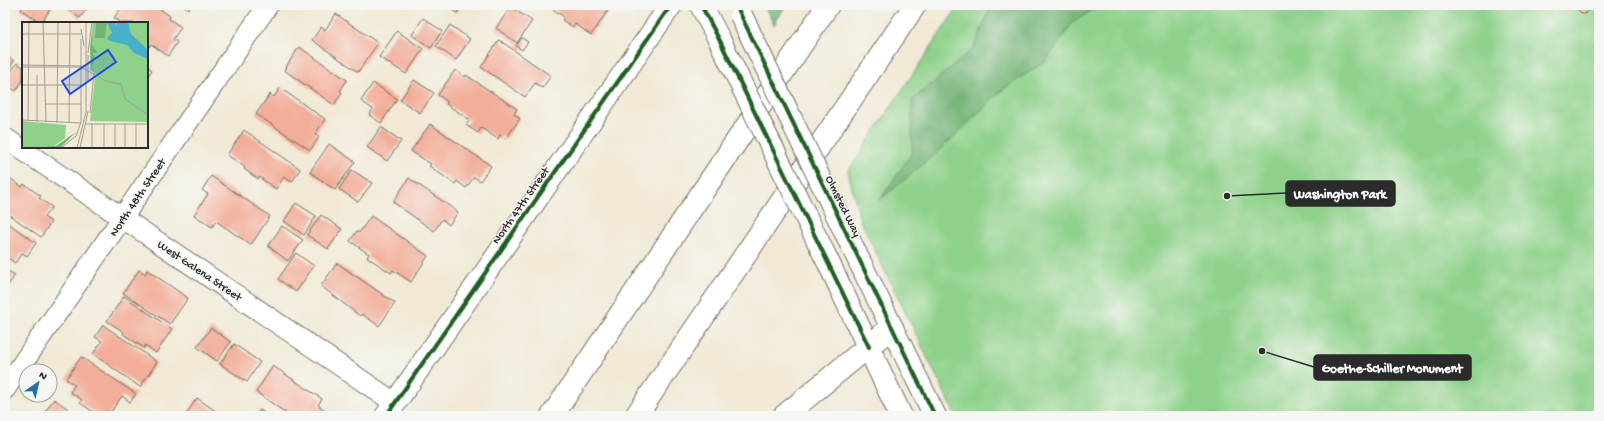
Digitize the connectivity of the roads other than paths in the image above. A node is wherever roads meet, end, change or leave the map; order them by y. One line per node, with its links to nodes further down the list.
1 (268, 5): 8 (street, North 48th Street)
2 (671, 5): 12 (main road, North 47th Street)
3 (701, 5): 10 (main road, bridge)
4 (828, 5): 13 (main road)
5 (916, 5): 14 (main road)
6 (739, 10): 9 (main road, Olmsted Way, bridge)
7 (5, 138): 8 (street, West Galena Street)
8 (123, 218): 11 (street, North 48th Street); 12 (street, West Galena Street)
9 (892, 328): 10 (main road); 17 (main road, Olmsted Way)
10 (869, 347): 15 (main road); 16 (main road)
11 (5, 389)
12 (390, 409)
13 (552, 416)
14 (636, 416)
15 (784, 416)
16 (901, 416)
17 (935, 416)

